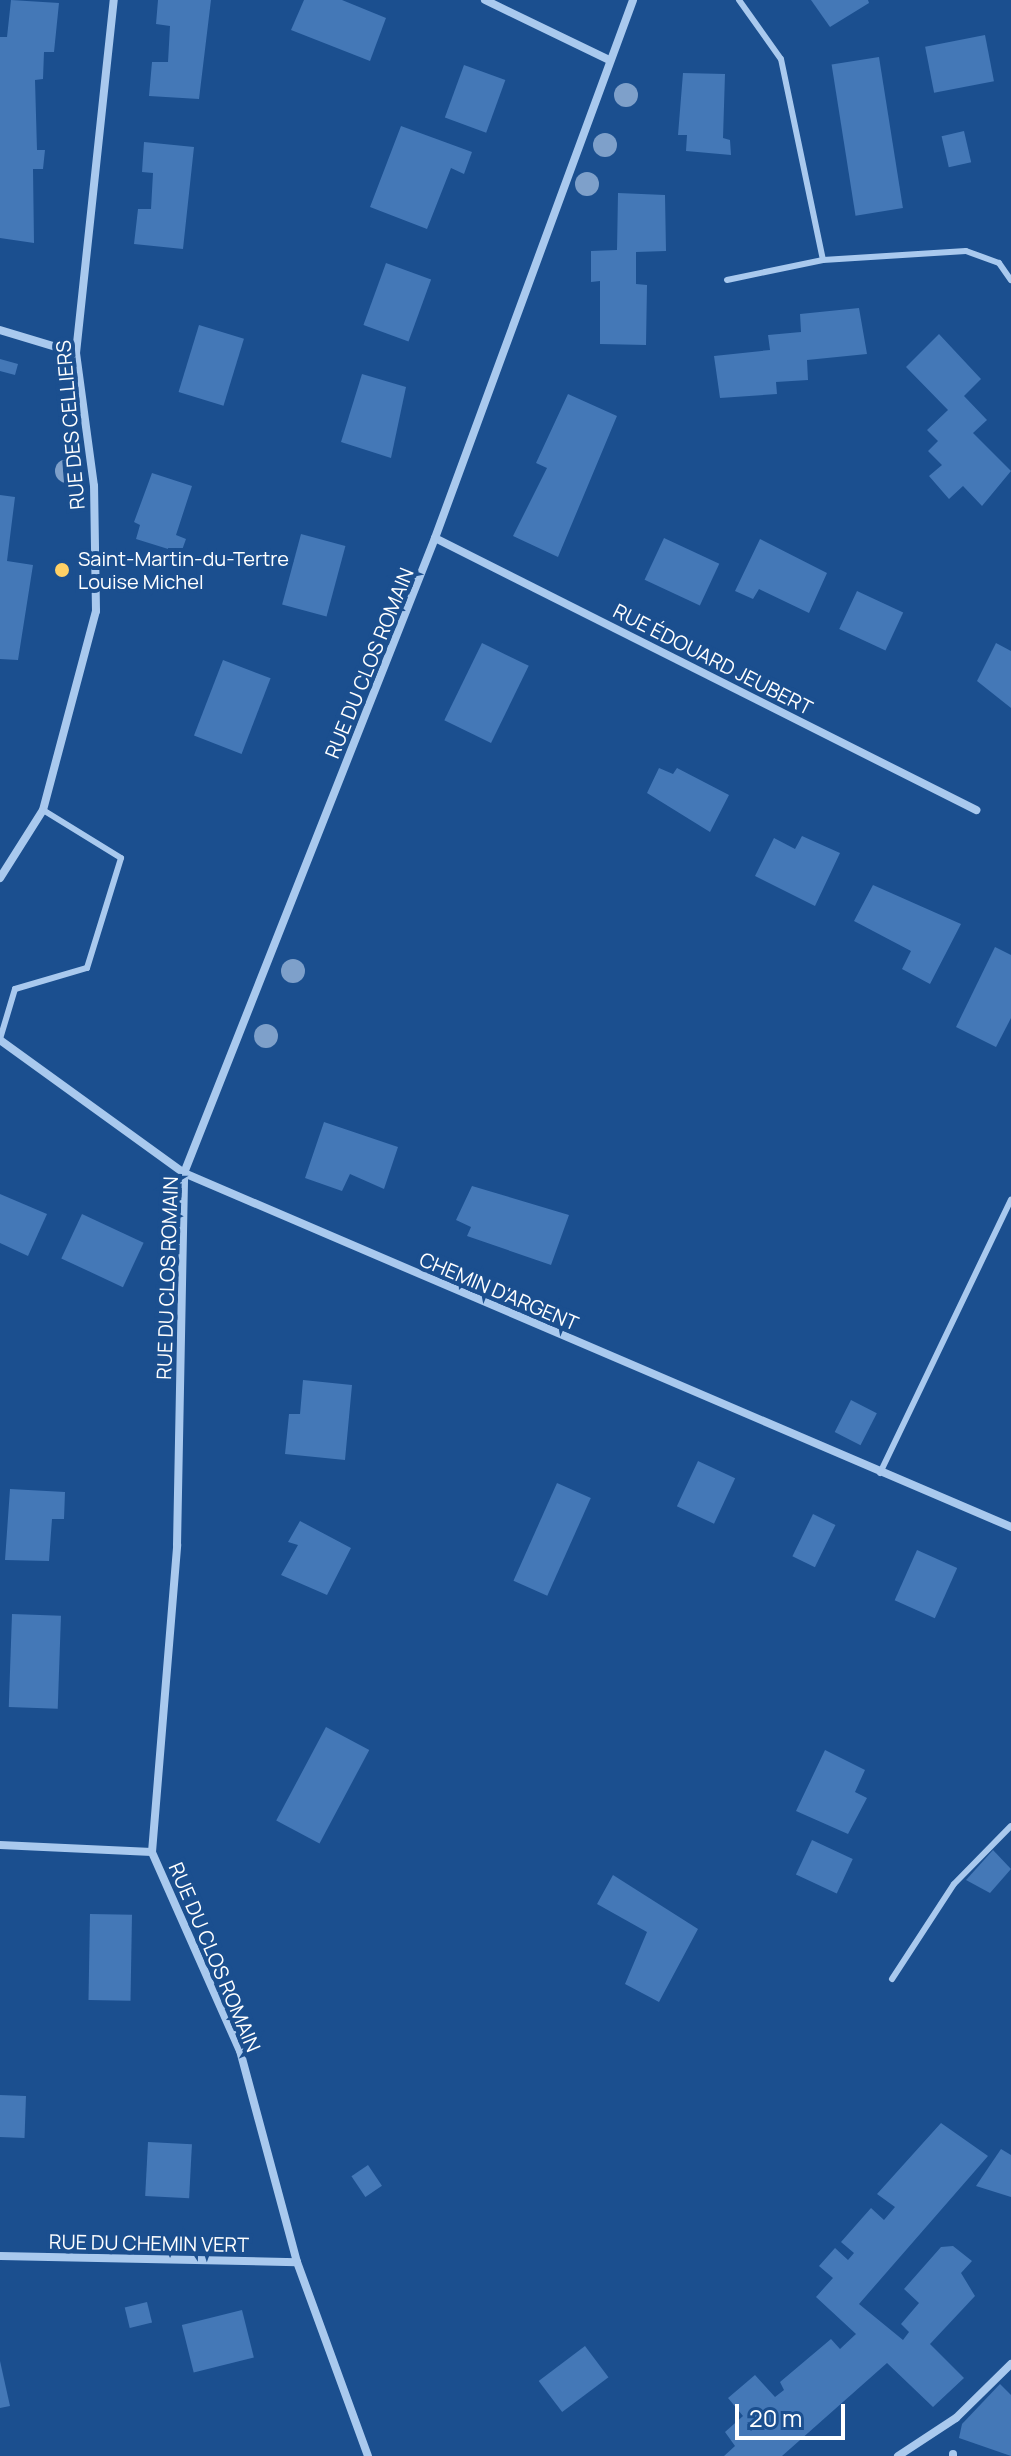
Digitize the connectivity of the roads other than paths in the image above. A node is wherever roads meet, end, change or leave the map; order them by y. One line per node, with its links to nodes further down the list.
1 (114, 0): 10 (street, RUE DES CELLIERS)
2 (485, 0): 5 (street)
3 (633, 0): 5 (street, RUE DU CLOS ROMAIN)
4 (739, 0): 6 (lane)
5 (607, 59): 11 (street, RUE DU CLOS ROMAIN)
6 (823, 260): 7 (lane); 8 (lane)
7 (727, 280)
8 (1011, 280)
9 (0, 330): 10 (street)
10 (76, 353): 12 (street, RUE DES CELLIERS)
11 (435, 538): 13 (street, RUE ÉDOUARD JEUBERT); 16 (street, RUE DU CLOS ROMAIN)
12 (43, 810): 14 (street, RUE DES CELLIERS); 15 (lane)
13 (976, 810)
14 (0, 878)
15 (0, 1040): 16 (street, CHEMIN D'ARGENT)
16 (184, 1173): 18 (street, CHEMIN D'ARGENT); 22 (street, RUE DU CLOS ROMAIN)
17 (1011, 1200): 18 (lane)
18 (880, 1473): 19 (street, CHEMIN D'ARGENT)
19 (1011, 1527)
20 (1011, 1826): 23 (lane)
21 (0, 1845): 22 (street)
22 (152, 1852): 25 (street, RUE DU CLOS ROMAIN)
23 (892, 1979)
24 (0, 2256): 25 (street, RUE DU CHEMIN VERT)
25 (297, 2262): 27 (street, RUE DU CLOS ROMAIN)
26 (1011, 2364): 28 (street)
27 (368, 2456)
28 (898, 2456)

